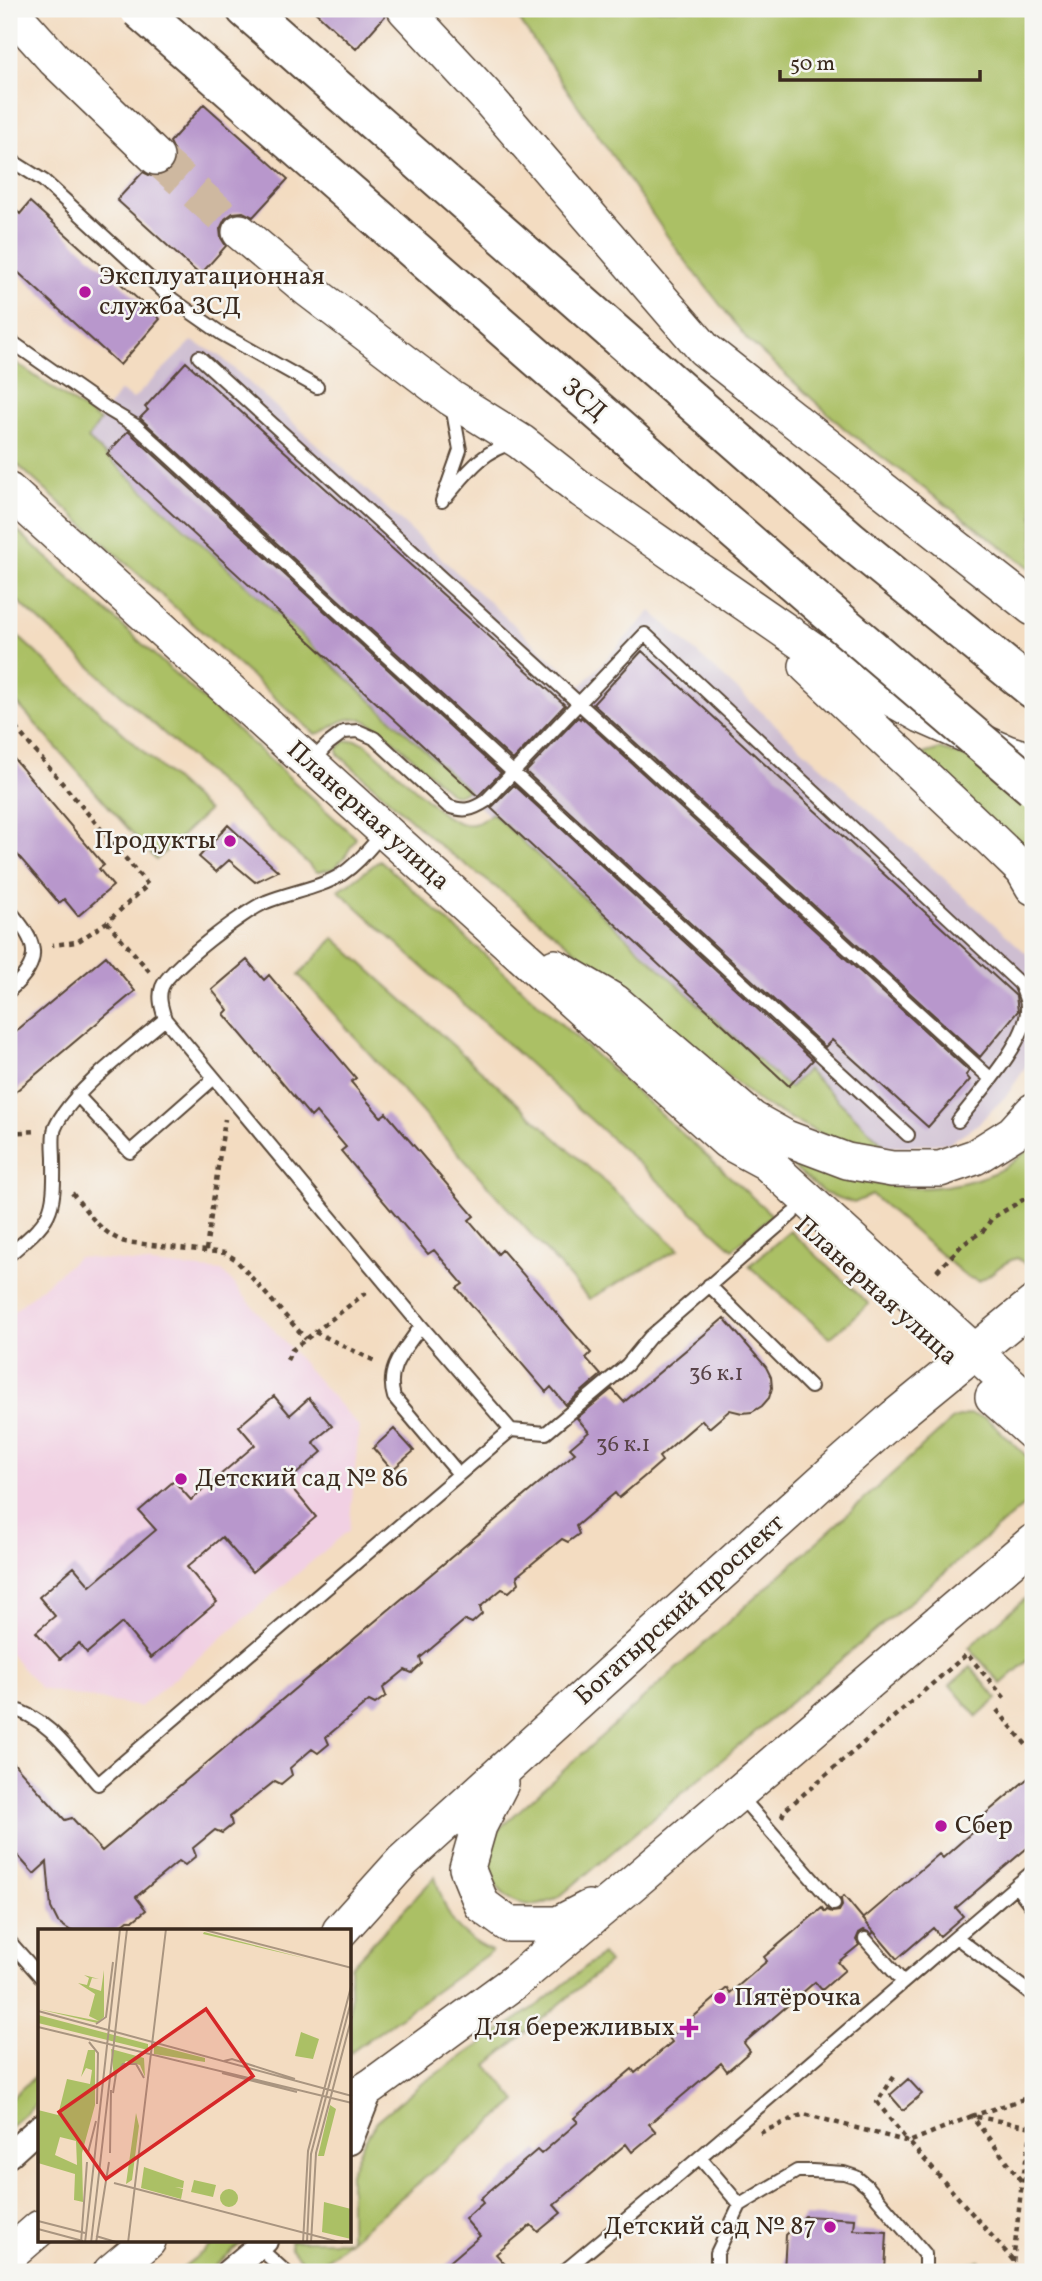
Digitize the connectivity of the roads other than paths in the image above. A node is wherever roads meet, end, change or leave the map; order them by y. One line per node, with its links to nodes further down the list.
1 (9, 9): 5 (main road)
2 (139, 9): 21 (highway, ЗСД, bridge)
3 (246, 9): 16 (highway)
4 (405, 9): 15 (main road)
5 (156, 157)
6 (9, 159): 10 (lane)
7 (240, 232): 11 (main road)
8 (9, 340): 20 (lane)
9 (199, 356): 17 (lane)
10 (317, 387)
11 (451, 398): 12 (main road); 12 (lane)
12 (521, 442): 14 (main road)
13 (9, 491): 19 (main road, Планерная улица)
14 (730, 594): 18 (main road); 23 (main road)
15 (1033, 608)
16 (1033, 689)
17 (578, 704): 20 (lane); 29 (lane); 29 (lane)
18 (1025, 753)
19 (310, 763): 20 (lane); 22 (main road, Планерная улица)
20 (514, 772): 33 (lane)
21 (1033, 787)
22 (384, 831): 25 (main road, Планерная улица); 27 (lane)
23 (1033, 887)
24 (9, 910): 26 (lane)
25 (494, 931): 31 (main road); 34 (main road, Планерная улица)
26 (9, 991)
27 (165, 1019): 28 (lane); 30 (lane)
28 (214, 1078): 30 (lane); 39 (lane)
29 (990, 1078): 32 (lane)
30 (77, 1095): 36 (lane)
31 (1033, 1111)
32 (958, 1121)
33 (908, 1135)
34 (727, 1141): 35 (main road, Планерная улица); 40 (main road, Планерная улица)
35 (792, 1214): 37 (lane); 40 (main road, Планерная улица)
36 (9, 1255)
37 (709, 1284): 41 (lane); 43 (lane)
38 (1033, 1304): 40 (main road, Богатырский проспект)
39 (421, 1326): 43 (lane); 45 (lane)
40 (967, 1359): 42 (main road, Планерная улица); 44 (main road, Планерная улица); 48 (main road, Богатырский проспект)
41 (811, 1387)
42 (1033, 1405)
43 (511, 1430): 45 (lane)
44 (1033, 1433)
45 (459, 1474): 47 (lane)
46 (1033, 1542): 49 (main road)
47 (9, 1708)
48 (512, 1762): 52 (main road); 55 (main road, Богатырский проспект)
49 (739, 1794): 52 (main road); 53 (lane)
50 (1033, 1871): 51 (lane)
51 (1016, 1886): 54 (lane); 56 (lane)
52 (628, 1888): 62 (main road)
53 (834, 1904)
54 (1033, 1908)
55 (342, 1929)
56 (956, 1937): 60 (lane); 61 (lane)
57 (865, 1939): 60 (lane)
58 (9, 1941): 59 (lane)
59 (38, 1974)
60 (902, 1982): 66 (lane)
61 (1033, 1989)
62 (361, 2093): 64 (street)
63 (38, 2129): 65 (street)
64 (352, 2133)
65 (9, 2155)
66 (701, 2159): 67 (lane); 75 (lane)
67 (740, 2205): 76 (lane); 77 (lane)
68 (38, 2230): 71 (main road)
69 (147, 2242): 72 (main road)
70 (261, 2244): 73 (street); 74 (lane)
71 (9, 2255)
72 (111, 2272)
73 (228, 2272)
74 (286, 2272)
75 (563, 2272)
76 (717, 2272)
77 (925, 2272)

